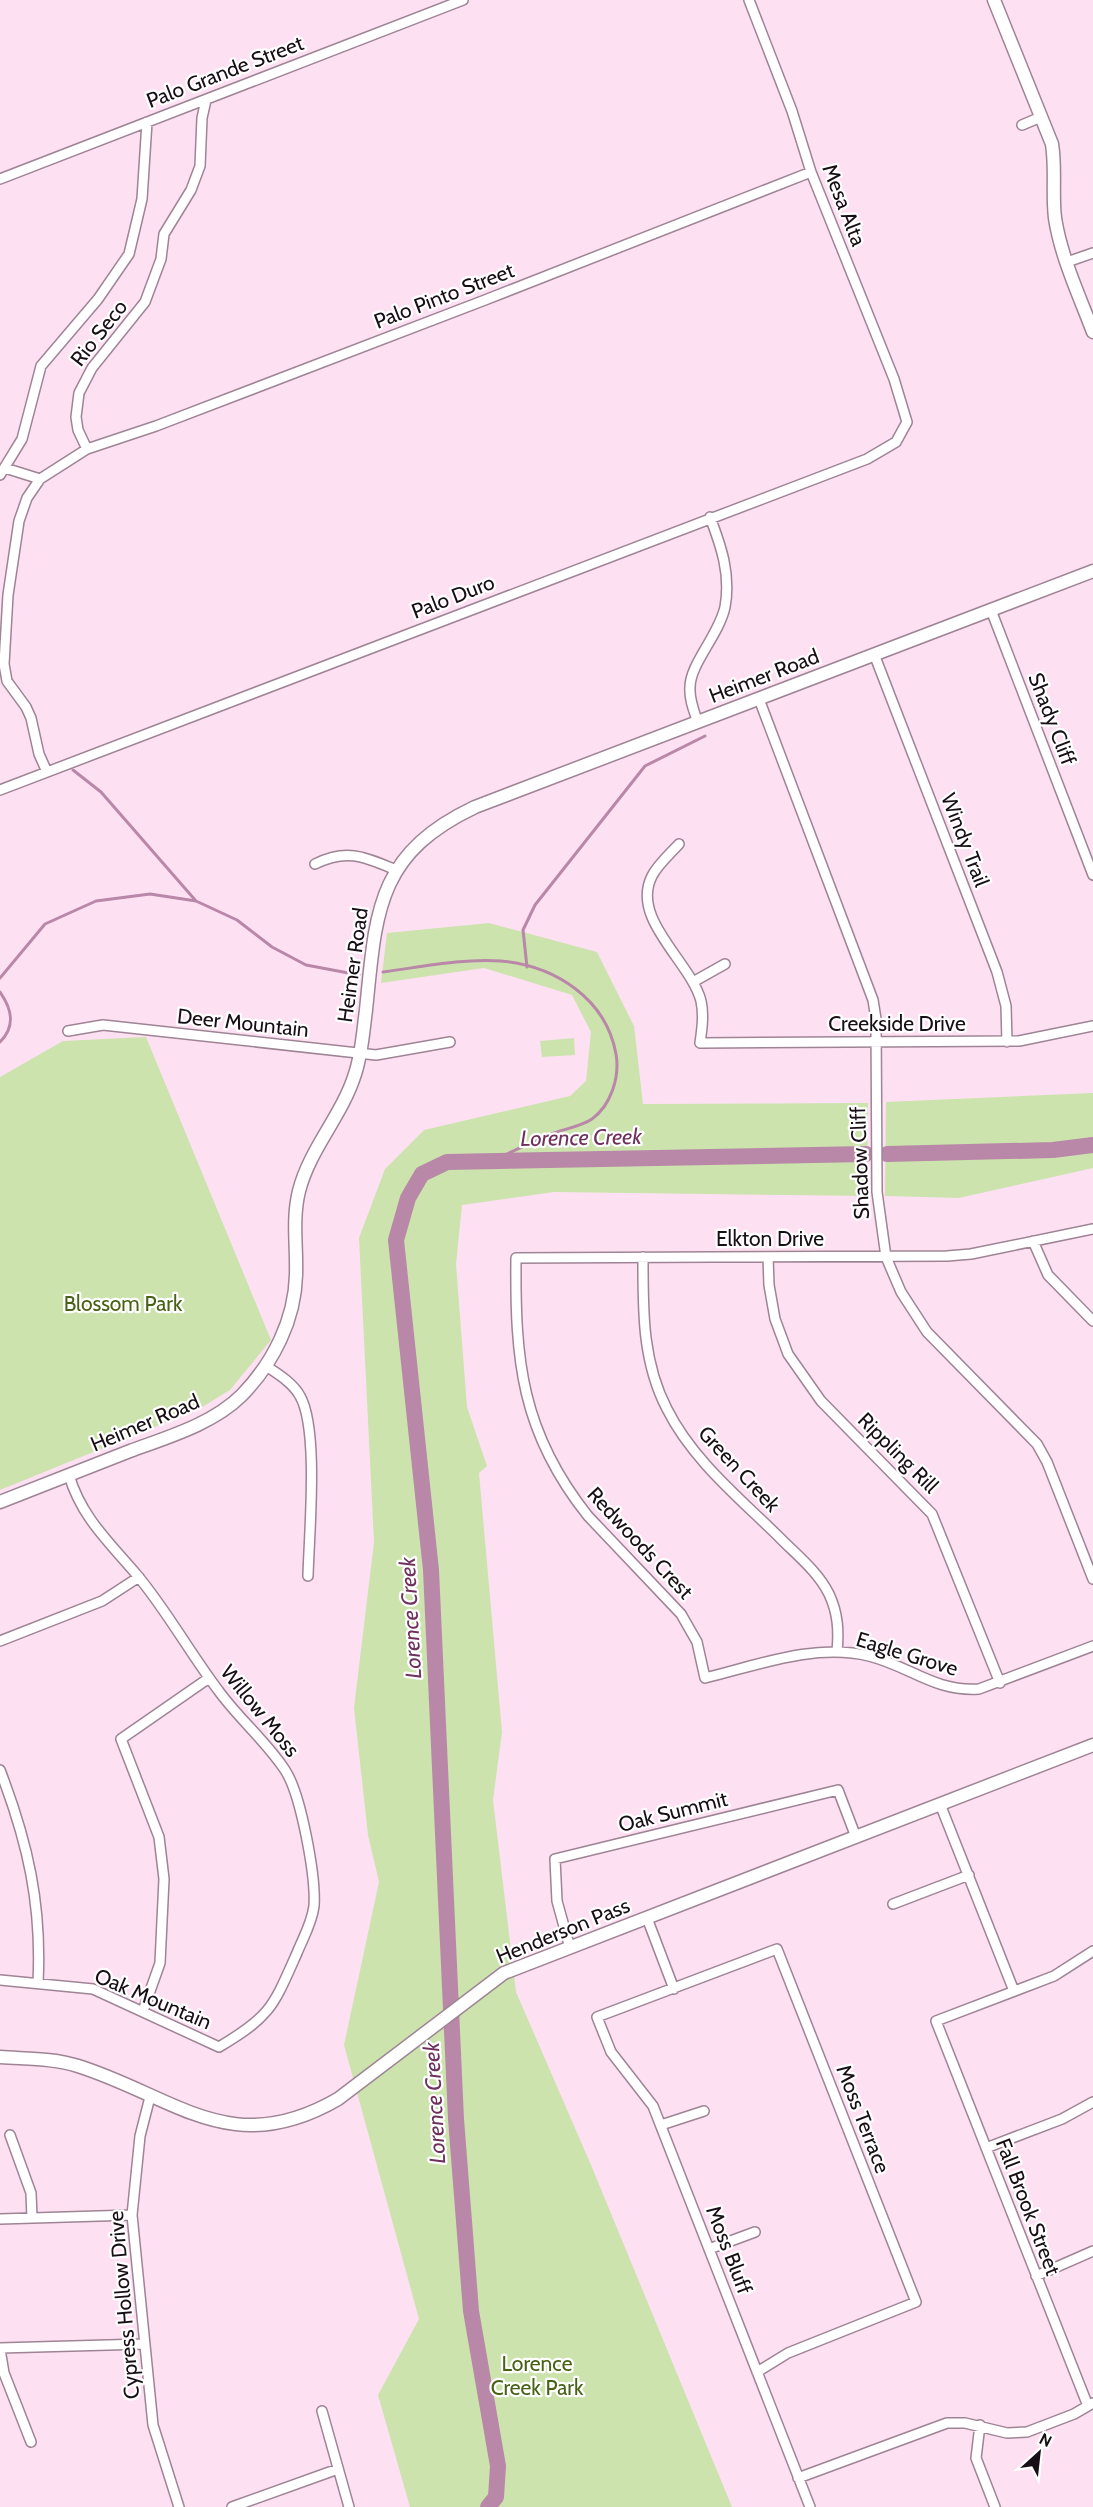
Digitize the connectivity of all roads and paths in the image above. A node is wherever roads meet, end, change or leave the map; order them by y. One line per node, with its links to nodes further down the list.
1 (463, 0): 4 (street, Palo Grande Street)
2 (749, 0): 8 (street, Mesa Alta)
3 (994, 0): 5 (street)
4 (206, 100): 6 (street, Palo Grande Street); 14 (street, Rio Seco)
5 (1041, 117): 7 (street); 11 (street)
6 (147, 122): 9 (street, Palo Grande Street); 15 (street, Rio Seco)
7 (1022, 125)
8 (811, 172): 13 (street, Mesa Alta); 14 (street, Palo Pinto Street)
9 (0, 179)
10 (1093, 253): 11 (street)
11 (1067, 262): 12 (street)
12 (1093, 332)
13 (907, 422): 17 (street, Palo Duro)
14 (87, 449): 16 (street)
15 (2, 472): 16 (street)
16 (40, 479): 23 (street)
17 (710, 516): 22 (street); 23 (street, Palo Duro)
18 (1093, 570): 19 (street, Heimer Road)
19 (991, 610): 20 (street, Heimer Road); 28 (street, Shady Cliff)
20 (874, 654): 21 (street, Heimer Road); 35 (street, Windy Trail)
21 (759, 699): 22 (street, Heimer Road); 34 (street, Shadow Cliff)
22 (698, 723): 27 (street, Heimer Road)
23 (47, 772): 24 (street, Palo Duro)
24 (0, 790)
25 (679, 844): 30 (street)
26 (315, 864): 27 (street)
27 (396, 870): 36 (street, Heimer Road)
28 (1093, 875)
29 (725, 964): 30 (street)
30 (693, 982): 34 (street, Creekside Drive)
31 (1093, 1026): 35 (street, Creekside Drive)
32 (68, 1031): 36 (street, Deer Mountain)
33 (450, 1042): 36 (street, Deer Mountain)
34 (876, 1042): 35 (street, Creekside Drive); 41 (street, Shadow Cliff)
35 (1006, 1042)
36 (361, 1054): 44 (street, Heimer Road)
37 (1093, 1229): 38 (street, Elkton Drive)
38 (1033, 1241): 41 (street, Elkton Drive); 43 (street)
39 (643, 1257): 40 (street, Elkton Drive); 42 (street, Elkton Drive); 52 (street, Green Creek)
40 (768, 1257): 41 (street, Elkton Drive); 55 (street, Rippling Rill)
41 (886, 1257): 49 (street, Shadow Cliff)
42 (516, 1258): 54 (street, Redwoods Crest)
43 (1093, 1321)
44 (266, 1366): 45 (street, Heimer Road); 47 (street)
45 (69, 1475): 46 (street, Heimer Road); 48 (street, Willow Moss)
46 (0, 1503)
47 (308, 1576)
48 (139, 1577): 50 (street); 53 (street, Willow Moss)
49 (1093, 1579)
50 (0, 1641)
51 (1093, 1646): 55 (street, Eagle Grove)
52 (837, 1652): 54 (street, Eagle Grove); 55 (street, Eagle Grove)
53 (209, 1678): 69 (street); 70 (street, Willow Moss)
54 (705, 1678)
55 (1000, 1683)
56 (1093, 1745): 58 (street, Henderson Pass)
57 (0, 1770): 66 (street)
58 (940, 1804): 59 (street, Henderson Pass); 60 (street)
59 (856, 1837): 62 (street, Henderson Pass); 63 (street, Oak Summit)
60 (969, 1875): 61 (street); 68 (street)
61 (893, 1904)
62 (647, 1918): 63 (street, Henderson Pass); 67 (street)
63 (570, 1948): 72 (street, Henderson Pass)
64 (1093, 1951): 68 (street)
65 (0, 1980): 66 (street, Oak Mountain)
66 (38, 1983): 69 (street, Oak Mountain)
67 (674, 1989): 75 (street, Moss Bluff); 87 (street, Moss Terrace)
68 (1014, 1991): 77 (street, Fall Brook Street)
69 (143, 2011): 70 (street, Oak Mountain)
70 (219, 2047)
71 (0, 2057): 72 (street, Henderson Pass)
72 (150, 2097): 78 (street, Cypress Hollow Drive)
73 (1093, 2102): 77 (street)
74 (704, 2111): 75 (street)
75 (661, 2125): 82 (street, Moss Bluff)
76 (10, 2135): 79 (street)
77 (986, 2148): 84 (street, Fall Brook Street)
78 (132, 2215): 79 (street); 85 (street, Cypress Hollow Drive)
79 (33, 2218): 80 (street)
80 (0, 2219)
81 (754, 2232): 82 (street)
82 (710, 2249): 87 (street, Moss Bluff)
83 (1093, 2251): 84 (street)
84 (1036, 2276): 88 (street, Fall Brook Street)
85 (144, 2344): 86 (street); 94 (street, Cypress Hollow Drive)
86 (0, 2348): 91 (street)
87 (757, 2372): 93 (street, Moss Bluff)
88 (1091, 2405): 90 (street)
89 (322, 2411): 92 (street)
90 (980, 2425): 93 (street); 98 (street)
91 (31, 2442)
92 (338, 2469): 95 (street); 96 (street)
93 (798, 2478): 97 (street, Moss Bluff)
94 (179, 2507)
95 (232, 2507)
96 (349, 2507)
97 (810, 2507)
98 (995, 2507)

